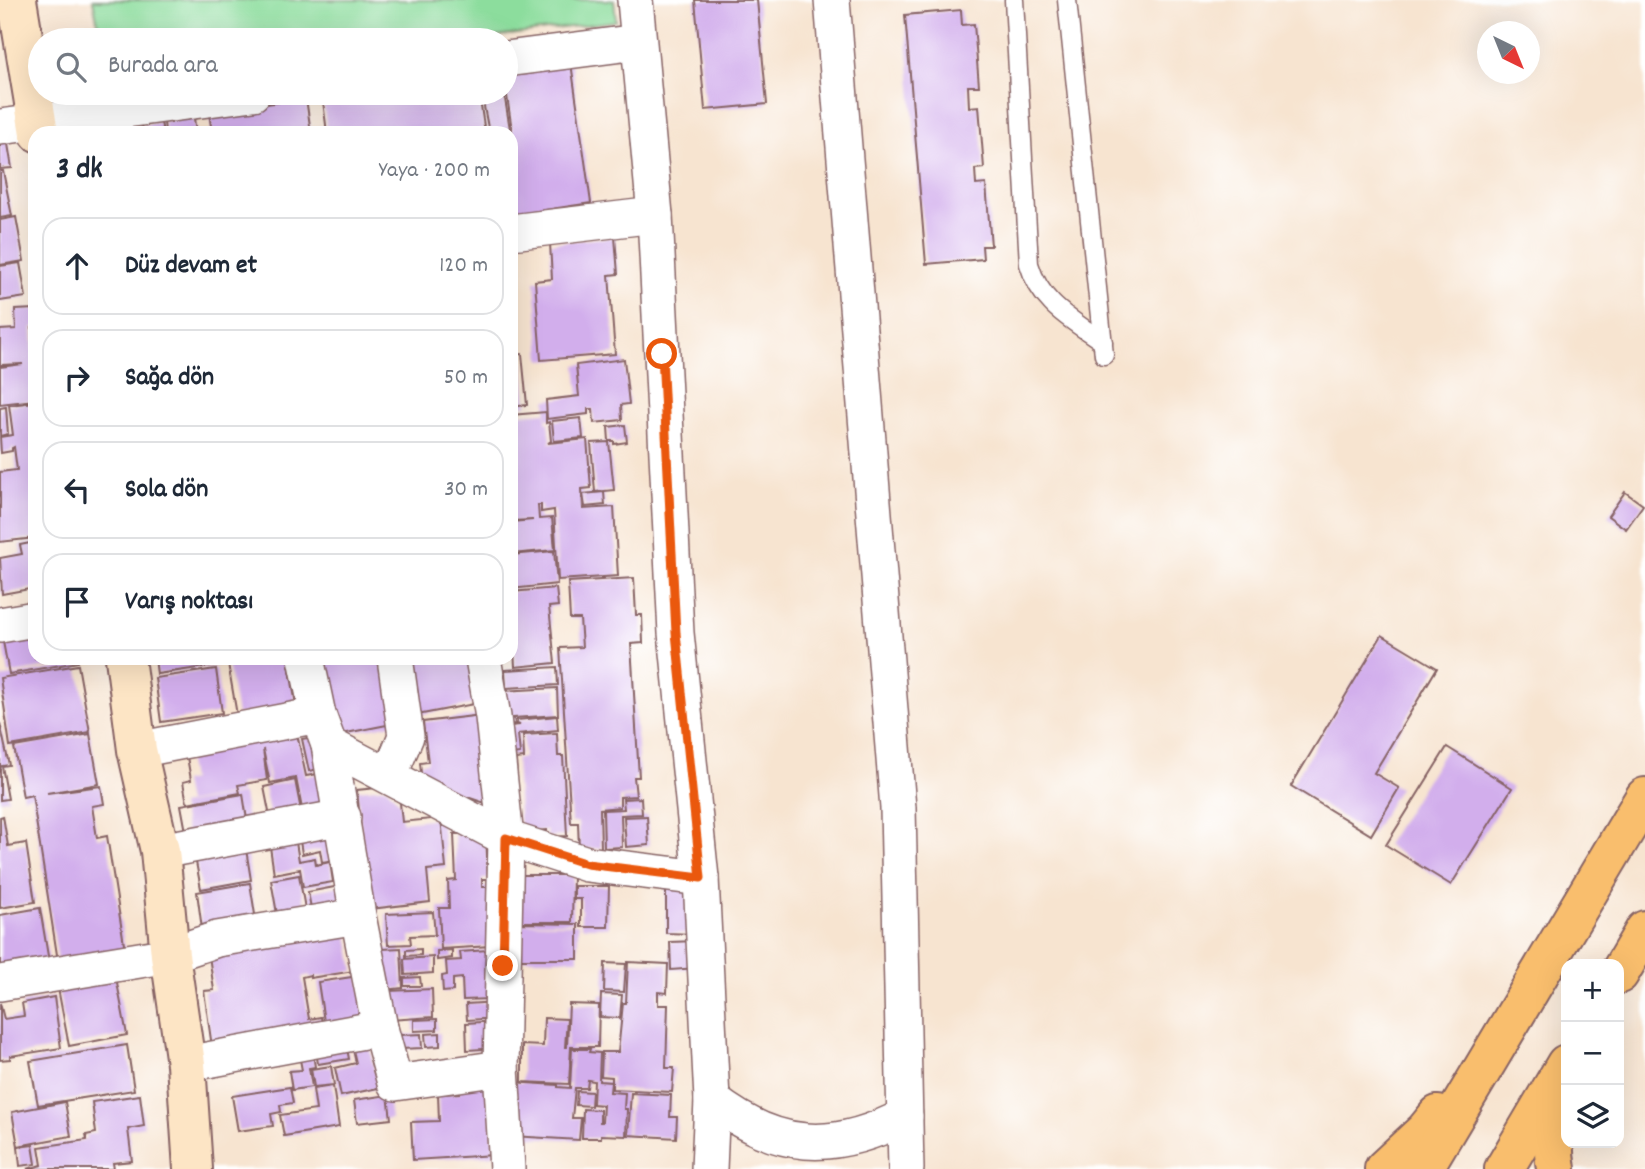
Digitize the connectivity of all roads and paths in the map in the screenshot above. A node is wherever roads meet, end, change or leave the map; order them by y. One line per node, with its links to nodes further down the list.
1 (17, 0): 8 (street)
2 (635, 0): 6 (street)
3 (832, 0): 43 (street)
4 (1014, 0): 5 (lane)
5 (1067, 0)
6 (638, 42): 7 (street); 15 (street)
7 (518, 57)
8 (28, 67)
9 (34, 105): 11 (street)
10 (177, 105): 12 (street)
11 (38, 126)
12 (44, 126)
13 (0, 127): 14 (street)
14 (28, 127)
15 (654, 215): 16 (street); 30 (street)
16 (518, 231)
17 (28, 620): 18 (street)
18 (0, 625)
19 (126, 665): 24 (street)
20 (308, 665): 23 (street)
21 (396, 665): 25 (street)
22 (485, 665): 28 (street)
23 (323, 730): 24 (street); 25 (street); 27 (street)
24 (137, 750): 29 (street)
25 (389, 776): 28 (street)
26 (1645, 797): 37 (main road)
27 (343, 817): 29 (street); 31 (street)
28 (506, 838): 30 (street); 39 (street)
29 (160, 851): 33 (street)
30 (701, 878): 42 (street)
31 (358, 916): 33 (street); 36 (street)
32 (1645, 930): 34 (main road)
33 (170, 955): 35 (street); 38 (street)
34 (1624, 966)
35 (0, 983)
36 (380, 1028): 38 (street); 39 (street)
37 (1503, 1034): 48 (main road); 49 (main road)
38 (186, 1064): 44 (street)
39 (501, 1068): 45 (street)
40 (1561, 1074): 50 (main road)
41 (1561, 1085): 51 (main road)
42 (712, 1100): 43 (street); 46 (street)
43 (905, 1116): 47 (street)
44 (193, 1169)
45 (507, 1169)
46 (709, 1169)
47 (906, 1169)
48 (1384, 1169)
49 (1423, 1169)
50 (1504, 1169)
51 (1556, 1169)

